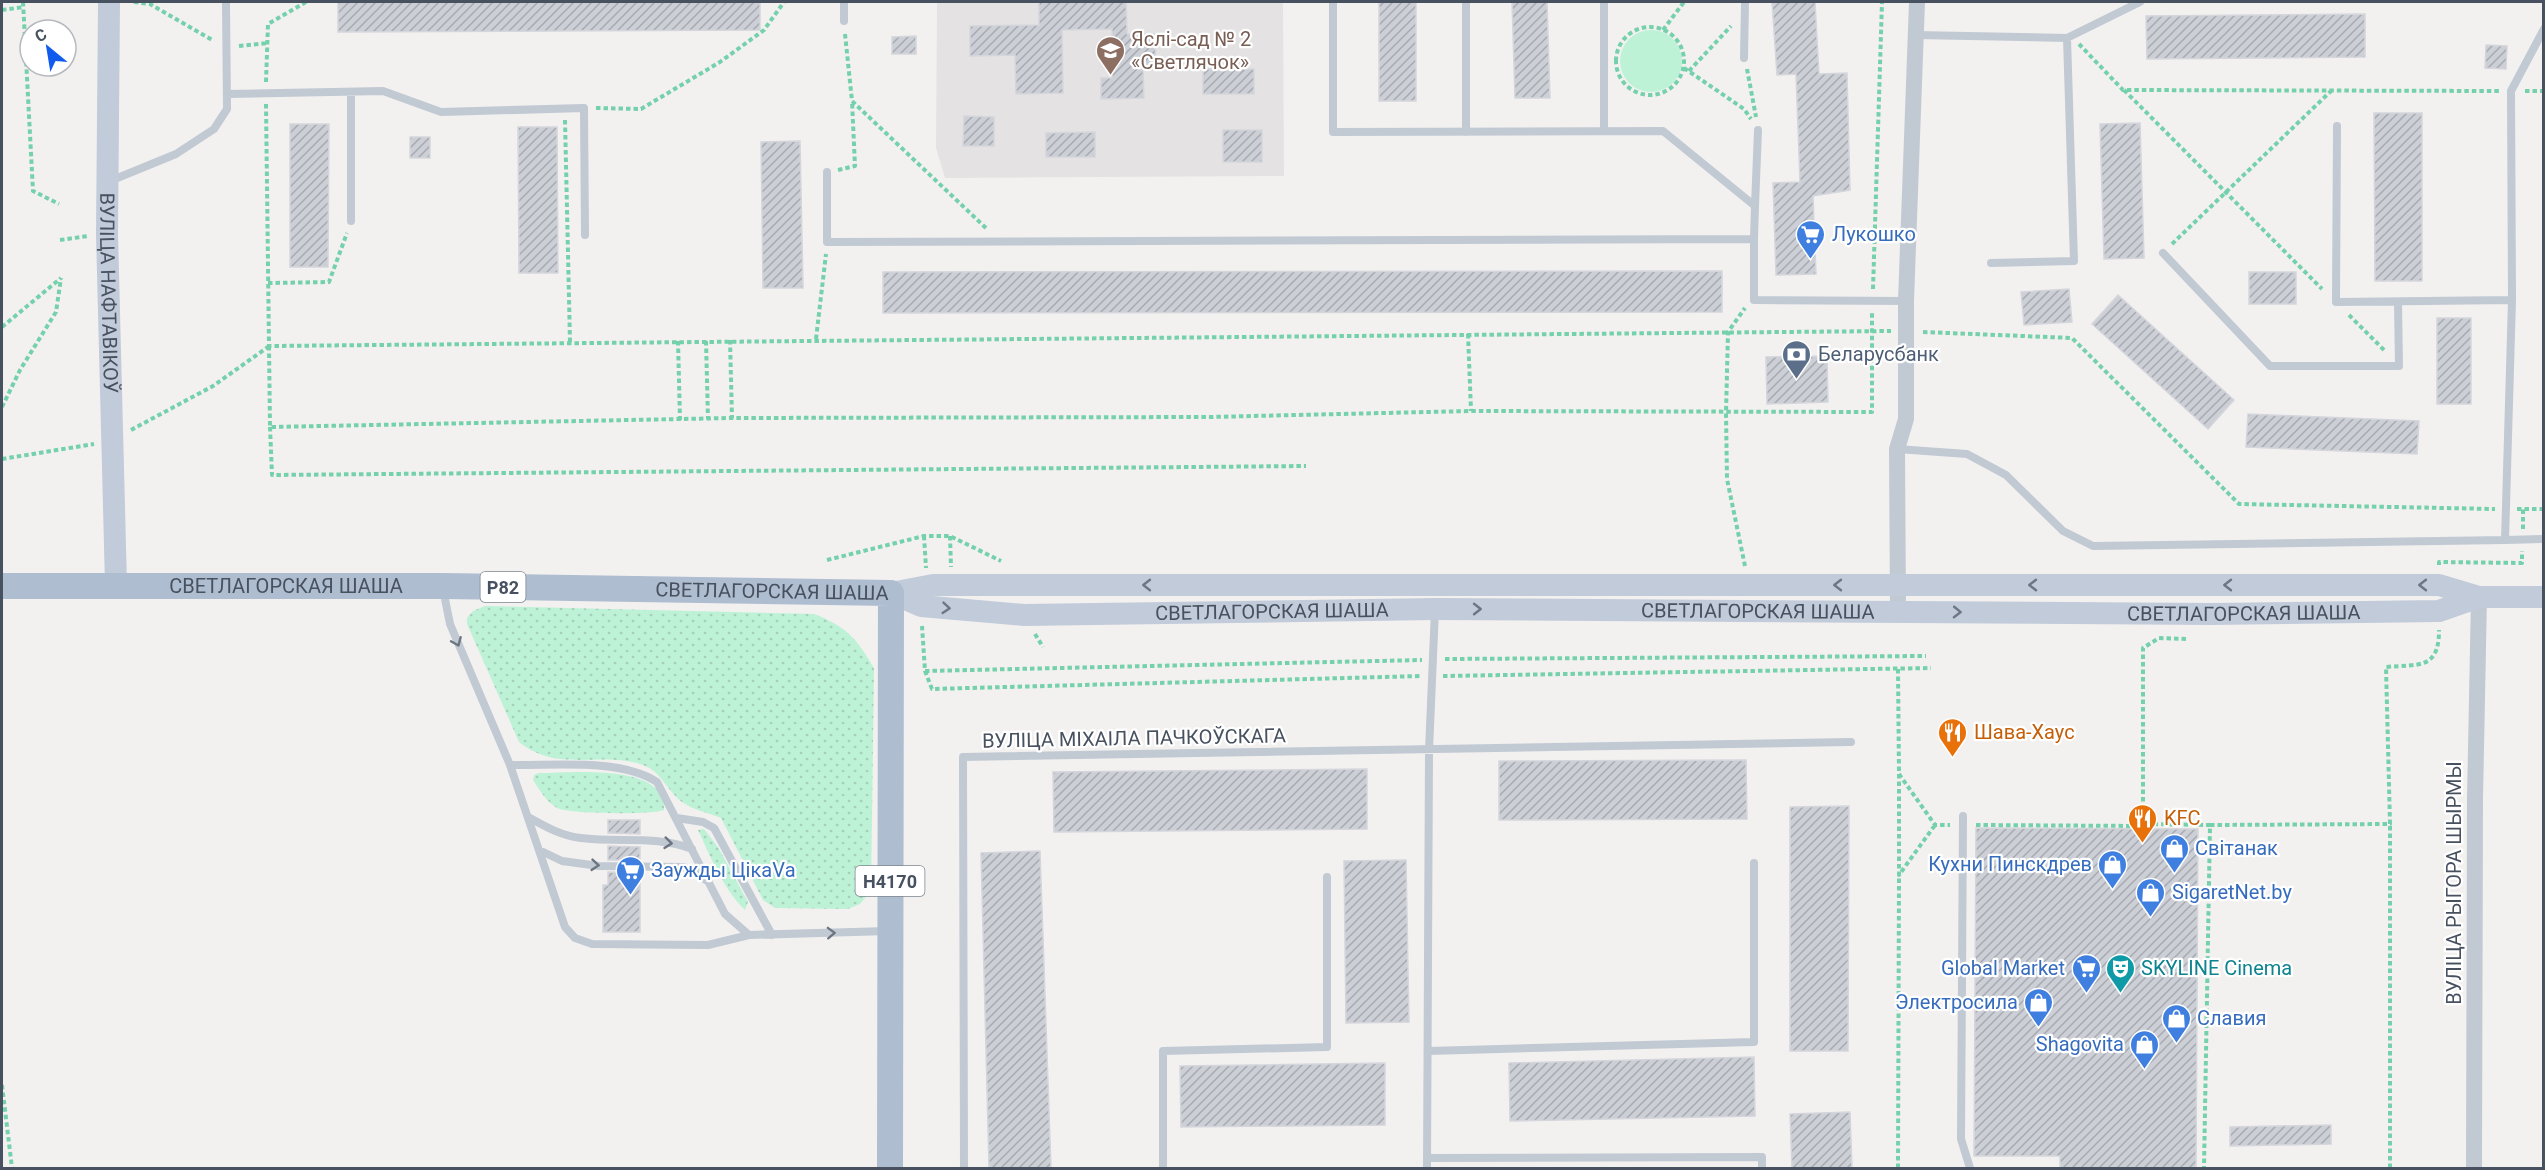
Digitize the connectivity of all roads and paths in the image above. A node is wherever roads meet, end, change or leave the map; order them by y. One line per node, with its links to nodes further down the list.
1 (109, 2): 43 (main road, ВУЛІЦА НАФТАВІКОЎ)
2 (134, 2): 24 (path)
3 (226, 2): 24 (lane)
4 (306, 2): 23 (path)
5 (784, 2): 36 (path)
6 (844, 2): 18 (lane)
7 (1333, 2): 41 (lane)
8 (1466, 2): 41 (lane)
9 (1604, 2): 40 (lane)
10 (1684, 2): 20 (path)
11 (1745, 2): 17 (lane)
12 (1882, 2): 59 (path)
13 (1917, 2): 21 (street)
14 (2140, 2): 22 (lane)
15 (23, 4): 16 (path); 45 (path)
16 (2, 10)
17 (1744, 14): 25 (lane); 27 (path)
18 (844, 21): 35 (path)
19 (2544, 29): 30 (lane)
20 (1663, 30): 26 (path); 26 (path)
21 (1914, 35): 22 (lane); 60 (street)
22 (2070, 37): 28 (path); 55 (lane)
23 (268, 43): 24 (path); 33 (path)
24 (227, 47): 34 (lane)
25 (1744, 58): 39 (path)
26 (1684, 68): 27 (path)
27 (1689, 71): 39 (path)
28 (2124, 90): 29 (path); 44 (path)
29 (2331, 90): 30 (path); 44 (path)
30 (2511, 91): 31 (path); 58 (lane)
31 (2544, 91)
32 (351, 92): 33 (lane); 37 (lane); 47 (lane)
33 (266, 93): 34 (lane); 56 (path)
34 (227, 94): 43 (lane)
35 (852, 101): 42 (path); 53 (path)
36 (584, 108): 37 (lane); 49 (lane)
37 (564, 109): 72 (path)
38 (2337, 126): 61 (lane)
39 (1758, 130): 46 (lane)
40 (1604, 131): 41 (lane); 46 (lane)
41 (1466, 132)
42 (827, 172): 52 (lane)
43 (106, 183): 48 (main road, ВУЛІЦА НАФТАВІКОЎ)
44 (2226, 192): 54 (path); 61 (path)
45 (58, 204)
46 (1755, 206): 50 (lane)
47 (351, 221): 56 (path)
48 (107, 234): 51 (path); 82 (main road, ВУЛІЦА НАФТАВІКОЎ)
49 (585, 235)
50 (1754, 239): 53 (lane); 57 (lane)
51 (60, 240)
52 (827, 242): 53 (lane); 68 (path)
53 (1000, 242)
54 (2163, 253): 74 (lane)
55 (1991, 263)
56 (268, 283): 73 (path)
57 (1754, 297): 59 (lane); 66 (path)
58 (2512, 300): 62 (lane); 86 (lane)
59 (1873, 301): 60 (lane); 64 (path)
60 (1906, 301): 65 (street)
61 (2336, 302): 62 (lane); 74 (path)
62 (2398, 302): 74 (lane)
63 (2, 327): 75 (path)
64 (1872, 331): 65 (path); 66 (path); 77 (path)
65 (1906, 331): 83 (street); 86 (path)
66 (1728, 332): 67 (path); 77 (path)
67 (1468, 334): 68 (path); 76 (path)
68 (816, 339): 70 (path)
69 (706, 340): 70 (path); 71 (path); 79 (path)
70 (730, 340): 78 (path)
71 (678, 341): 72 (path); 80 (path)
72 (570, 342): 73 (path)
73 (269, 346): 81 (path); 82 (path)
74 (2399, 366)
75 (2, 407)
76 (1471, 411): 77 (path); 78 (path)
77 (1726, 413): 95 (path)
78 (732, 418): 79 (path)
79 (708, 419): 80 (path)
80 (680, 420): 81 (path)
81 (270, 428): 85 (path)
82 (112, 441): 84 (path); 100 (main road, ВУЛІЦА НАФТАВІКОЎ)
83 (1897, 449): 93 (lane); 101 (street)
84 (2, 459)
85 (1306, 466)
86 (2506, 509): 87 (path); 93 (lane)
87 (2523, 509): 88 (path); 91 (path)
88 (2544, 509)
89 (924, 536): 90 (path); 94 (path); 97 (path)
90 (950, 536): 96 (path); 98 (path)
91 (2523, 539): 92 (lane); 93 (lane); 102 (path)
92 (2544, 539)
93 (2505, 540)
94 (827, 560)
95 (1745, 560)
96 (1001, 561)
97 (935, 566)
98 (943, 567)
99 (2, 585): 100 (main road, СВЕТЛАГОРСКАЯ ШАША / Р82)
100 (116, 585): 103 (main road, СВЕТЛАГОРСКАЯ ШАША / Р82)
101 (1898, 585): 102 (main road, one-way to 101); 104 (main road, one-way to 104); 108 (street)
102 (2439, 585): 105 (main road)
103 (443, 586): 104 (main road, СВЕТЛАГОРСКАЯ ШАША / Р82); 114 (lane, one-way to 114)
104 (891, 593): 107 (main road, СВЕТЛАГОРСКАЯ ШАША / Р82, one-way to 107); 129 (main road, Н4170)
105 (2479, 597): 106 (main road, СВЕТЛАГОРСКАЯ ШАША / Р82); 109 (main road, СВЕТЛАГОРСКАЯ ШАША / Р82); 145 (street, ВУЛІЦА РЫГОРА ШЫРМЫ)
106 (2544, 597)
107 (1436, 609): 108 (main road, СВЕТЛАГОРСКАЯ ШАША / Р82, one-way to 108); 113 (lane)
108 (1899, 611): 109 (main road, СВЕТЛАГОРСКАЯ ШАША / Р82, one-way to 109)
109 (2439, 611): 119 (path)
110 (2186, 639): 121 (path)
111 (1898, 669): 115 (path)
112 (1851, 742): 113 (lane)
113 (1429, 750): 132 (lane); 137 (lane, ВУЛІЦА МІХАІЛА ПАЧКОЎСКАГА)
114 (510, 765): 116 (lane); 117 (lane)
115 (1899, 774): 120 (path); 126 (path)
116 (530, 818): 123 (lane, one-way to 123); 124 (lane)
117 (677, 818): 123 (lane); 131 (lane)
118 (1963, 821): 120 (path); 122 (path); 142 (lane)
119 (2390, 824): 121 (path); 144 (path)
120 (1935, 825): 126 (path)
121 (2210, 825): 143 (path)
122 (2140, 826)
123 (692, 849): 128 (lane)
124 (539, 850): 128 (lane, one-way to 128); 130 (lane)
125 (1754, 863): 132 (lane)
126 (1899, 875): 141 (path)
127 (1327, 878): 138 (lane)
128 (706, 880): 130 (lane)
129 (890, 931): 131 (lane, one-way to 129); 136 (main road, Н4170)
130 (749, 935): 131 (lane)
131 (772, 936)
132 (1428, 1051): 134 (lane)
133 (2, 1085): 135 (path)
134 (1427, 1158): 139 (lane); 140 (lane)
135 (12, 1168)
136 (890, 1168)
137 (964, 1168)
138 (1162, 1168)
139 (1427, 1168)
140 (1762, 1168)
141 (1898, 1168)
142 (1970, 1168)
143 (2204, 1168)
144 (2390, 1168)
145 (2474, 1168)

